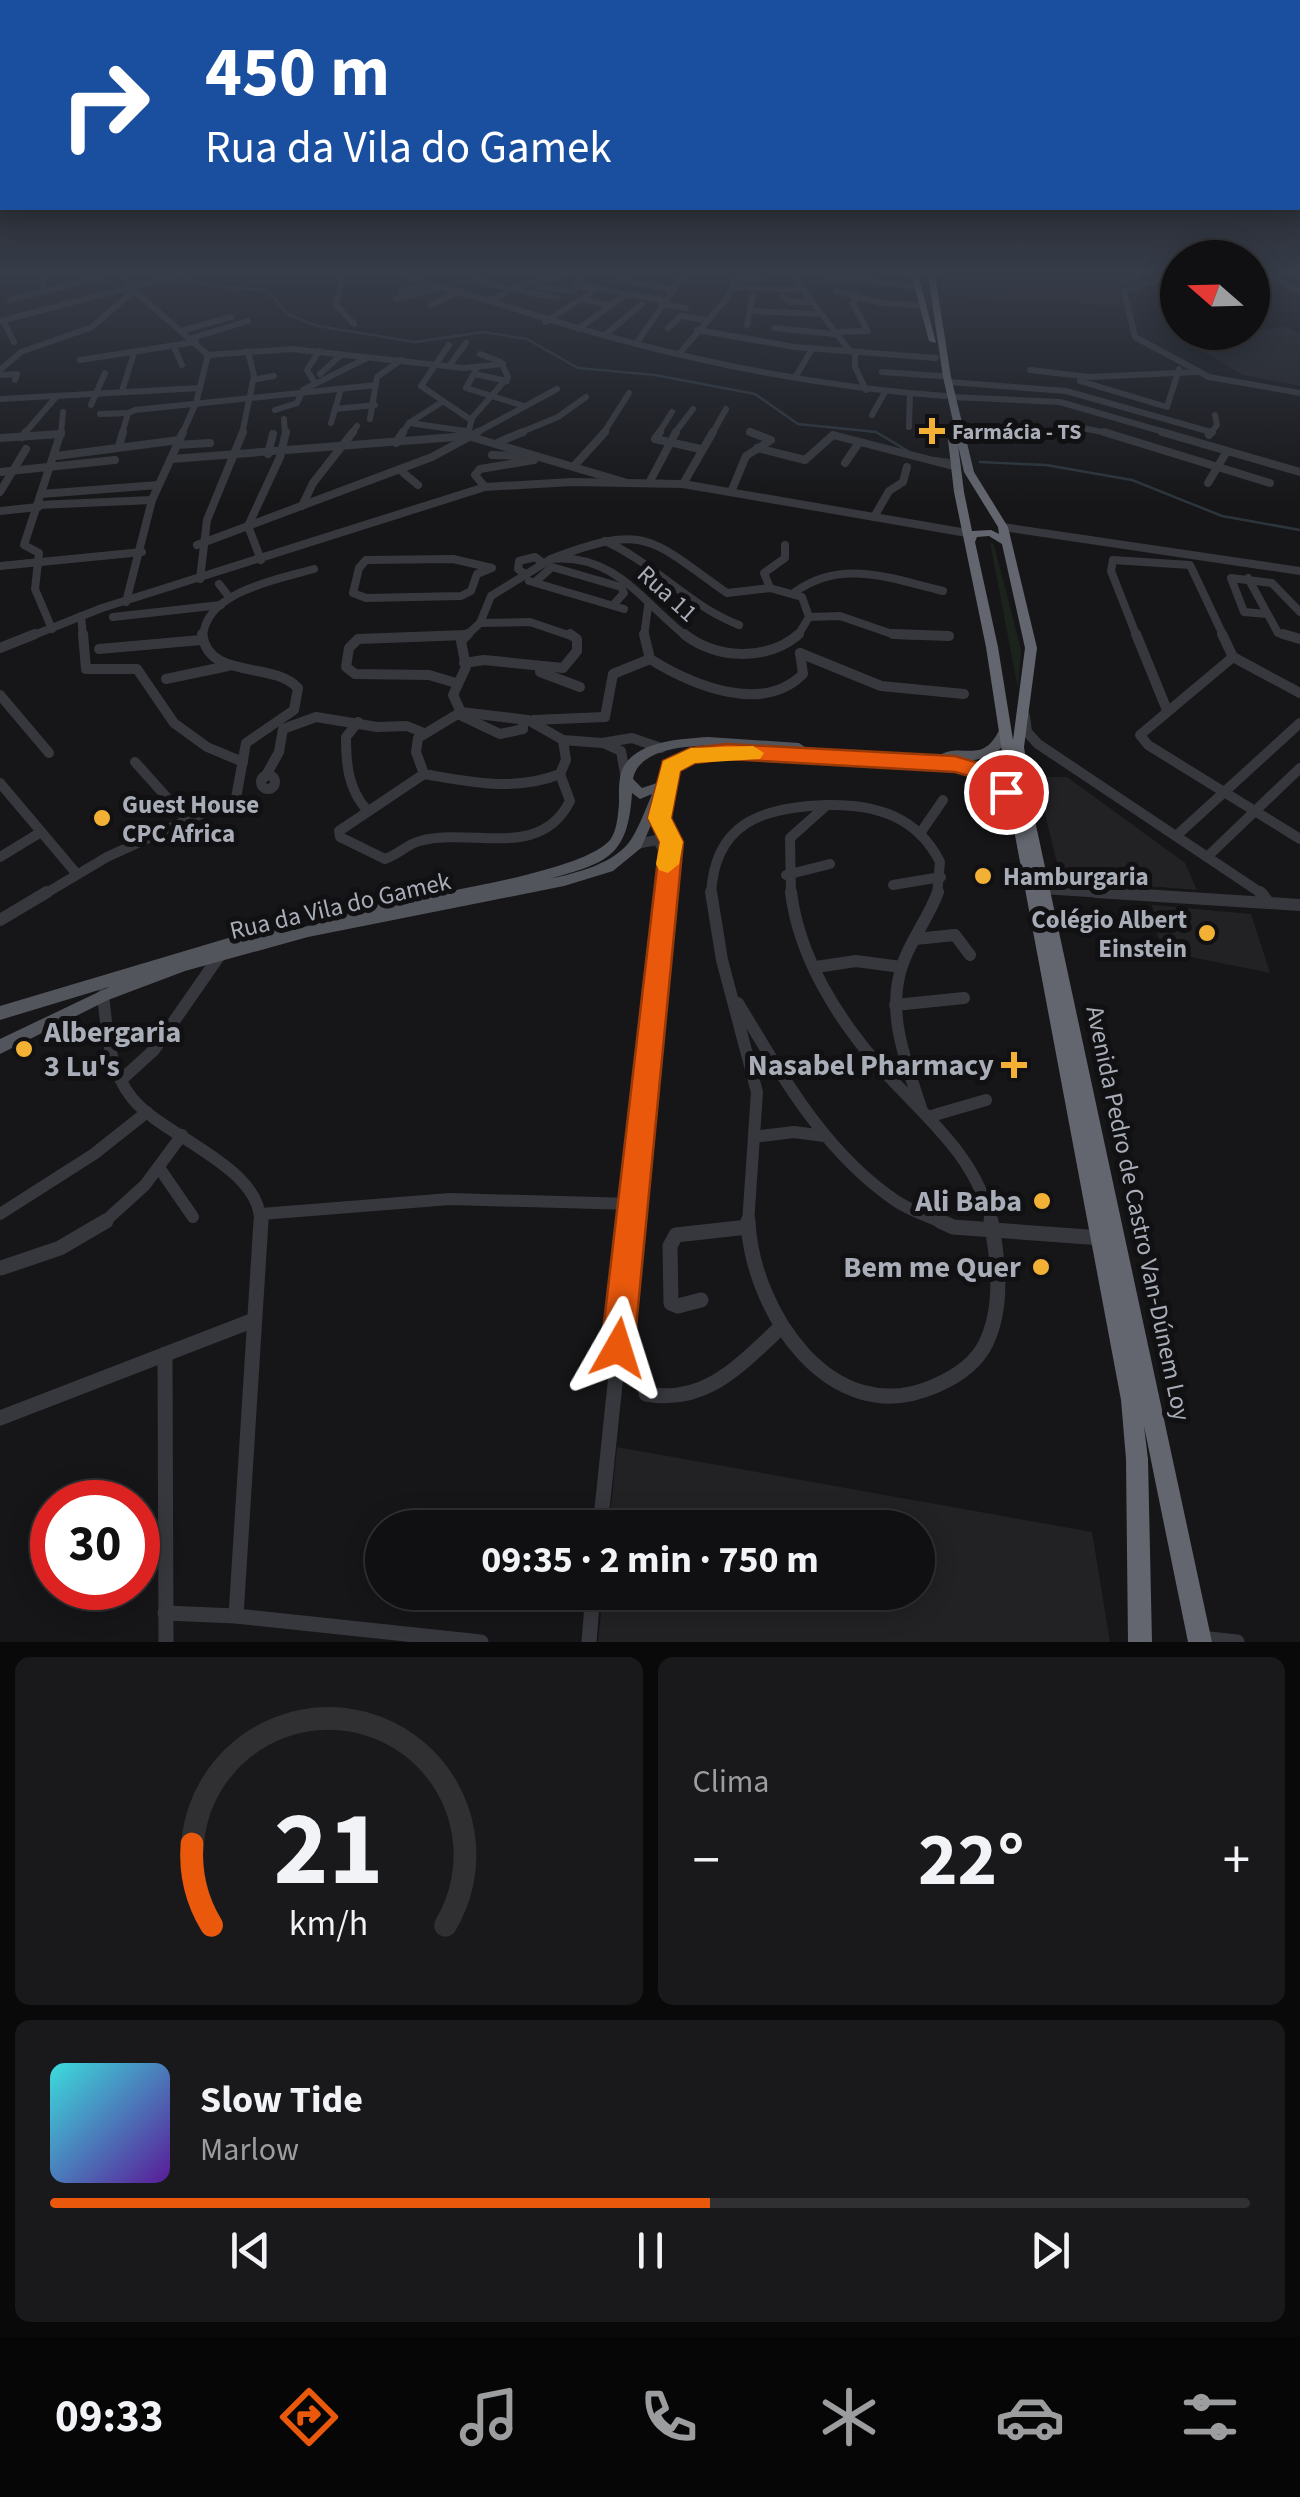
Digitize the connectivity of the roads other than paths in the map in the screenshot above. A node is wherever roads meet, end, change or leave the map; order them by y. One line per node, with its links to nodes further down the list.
1 (24, 351): 33 (street)
2 (150, 351): 17 (street)
3 (176, 351): 29 (street)
4 (204, 351): 21 (street)
5 (248, 351): 6 (street); 21 (street); 41 (street)
6 (319, 351): 18 (street); 46 (street)
7 (445, 351): 26 (street)
8 (460, 351): 30 (street)
9 (664, 351): 20 (street)
10 (682, 351): 20 (street)
11 (811, 351): 40 (street)
12 (845, 351): 13 (street)
13 (852, 351): 23 (street); 51 (street)
14 (934, 351): 23 (highway, Avenida Pedro de Castro Van-Dúnem Loy)
15 (941, 351): 42 (highway, Avenida Pedro de Castro Van-Dúnem Loy)
16 (1160, 351): 28 (street)
17 (134, 353): 24 (street); 52 (street)
18 (342, 354): 22 (street); 38 (street)
19 (480, 354): 27 (street)
20 (679, 354): 40 (street)
21 (208, 355): 48 (street)
22 (367, 358): 25 (street); 46 (street)
23 (936, 358): 42 (highway, Avenida Pedro de Castro Van-Dúnem Loy)
24 (80, 360)
25 (402, 360): 26 (street); 47 (street)
26 (434, 364): 30 (street); 66 (street)
27 (503, 364): 32 (street); 45 (street)
28 (1184, 364): 36 (street); 37 (street)
29 (182, 366)
30 (449, 366): 32 (street)
31 (1030, 370): 43 (street)
32 (476, 371): 45 (street); 61 (street)
33 (0, 372): 44 (street)
34 (106, 372): 57 (street)
35 (882, 372): 42 (street)
36 (1198, 372): 37 (street); 56 (street)
37 (1175, 373): 43 (street); 43 (street)
38 (320, 374)
39 (274, 376): 41 (street)
40 (796, 376): 51 (street)
41 (256, 379): 64 (street)
42 (945, 379): 54 (street); 62 (highway, Avenida Pedro de Castro Van-Dúnem Loy)
43 (1080, 379): 54 (street)
44 (15, 380)
45 (506, 382): 61 (street)
46 (315, 383): 58 (street)
47 (376, 384): 49 (street); 70 (street)
48 (200, 388): 52 (street); 68 (street)
49 (341, 389): 58 (street); 73 (street)
50 (557, 389): 71 (street)
51 (866, 390): 53 (street)
52 (122, 391): 57 (street)
53 (884, 392): 59 (street); 80 (street)
54 (1070, 392): 67 (street); 93 (street)
55 (629, 393): 123 (street)
56 (1300, 393)
57 (95, 394): 60 (street); 69 (street)
58 (301, 394): 64 (street); 75 (street)
59 (910, 394): 62 (street); 90 (street)
60 (57, 396): 65 (street); 97 (street)
61 (493, 396): 71 (street); 85 (street)
62 (948, 396): 67 (street); 124 (highway, Avenida Pedro de Castro Van-Dúnem Loy)
63 (586, 397): 100 (street)
64 (252, 398): 68 (street); 115 (street)
65 (0, 399)
66 (442, 402): 85 (street); 87 (street)
67 (1060, 402): 83 (street)
68 (195, 404): 78 (street); 99 (street)
69 (91, 405)
70 (375, 406): 73 (street); 84 (street)
71 (524, 406): 94 (street)
72 (726, 408): 108 (street)
73 (335, 409): 86 (street)
74 (693, 409): 102 (street)
75 (275, 410)
76 (63, 412): 95 (street)
77 (672, 412): 102 (street)
78 (128, 413): 79 (street); 105 (street)
79 (100, 414)
80 (872, 415)
81 (1215, 415): 93 (street)
82 (284, 418): 111 (street)
83 (1118, 418): 92 (street); 103 (street)
84 (370, 419)
85 (471, 420): 94 (street)
86 (331, 422)
87 (409, 423): 94 (street); 101 (street)
88 (1063, 424): 92 (street)
89 (356, 426): 106 (street)
90 (908, 427)
91 (750, 432): 107 (street)
92 (1105, 432): 126 (street)
93 (1211, 432): 103 (street)
94 (467, 433): 100 (street); 101 (street); 128 (street)
95 (61, 434): 97 (street); 114 (street)
96 (273, 434): 112 (street)
97 (22, 437): 98 (street)
98 (0, 438)
99 (178, 442): 105 (street); 116 (street); 120 (street)
100 (498, 442): 117 (street)
101 (396, 443): 106 (street)
102 (668, 443): 108 (street); 134 (street)
103 (1202, 443): 110 (street)
104 (858, 444): 121 (street); 122 (street); 124 (street)
105 (120, 446): 114 (street)
106 (342, 446): 111 (street); 146 (street)
107 (757, 448): 121 (street); 142 (street)
108 (700, 449): 137 (street)
109 (26, 450): 129 (street)
110 (1226, 451): 126 (street); 131 (street)
111 (281, 453): 112 (street); 149 (street)
112 (268, 454): 115 (street)
113 (492, 455): 117 (street)
114 (56, 456): 127 (street)
115 (232, 456): 116 (street); 154 (street)
116 (213, 457): 120 (street)
117 (526, 457): 118 (street)
118 (538, 459): 123 (street); 140 (street)
119 (114, 460): 127 (street)
120 (171, 460): 136 (street)
121 (803, 460): 132 (street)
122 (845, 462)
123 (575, 465): 133 (street)
124 (960, 465): 150 (highway, Avenida Pedro de Castro Van-Dúnem Loy); 151 (highway, Avenida Pedro de Castro Van-Dúnem Loy)
125 (907, 466): 148 (street)
126 (1218, 467): 135 (street); 138 (street)
127 (49, 470): 129 (street); 143 (street)
128 (400, 470): 139 (street); 146 (street)
129 (14, 471): 130 (street); 141 (street)
130 (0, 472)
131 (1300, 472)
132 (802, 473)
133 (625, 482): 134 (street); 140 (street)
134 (649, 482): 137 (street)
135 (1270, 483)
136 (158, 484): 143 (street); 144 (street)
137 (683, 484): 142 (street)
138 (1208, 484)
139 (418, 485)
140 (485, 487): 157 (street)
141 (0, 492)
142 (732, 492): 148 (street)
143 (41, 494): 145 (street)
144 (152, 500): 145 (street); 156 (street)
145 (38, 506): 147 (street); 158 (street)
146 (302, 506): 149 (street)
147 (0, 511)
148 (874, 517): 151 (street)
149 (248, 526): 154 (street); 157 (street)
150 (1003, 527): 153 (highway, Avenida Pedro de Castro Van-Dúnem Loy); 163 (street)
151 (969, 537): 153 (highway); 208 (highway, Avenida Pedro de Castro Van-Dúnem Loy)
152 (600, 540): 159 (street); 168 (street); 182 (street)
153 (1006, 543): 203 (highway, Avenida Pedro de Castro Van-Dúnem Loy)
154 (197, 544): 166 (street)
155 (785, 545): 168 (street)
156 (142, 552): 158 (street); 171 (street)
157 (261, 560): 166 (street)
158 (38, 561): 160 (street); 183 (street)
159 (547, 561): 164 (street); 174 (street, Rua 11)
160 (0, 566)
161 (492, 568): 161 (street); 164 (street)
162 (314, 569): 172 (street)
163 (1300, 571)
164 (522, 578): 173 (street); 173 (street); 181 (street)
165 (1248, 578): 176 (street); 177 (street); 177 (street)
166 (200, 579): 171 (street)
167 (219, 584): 172 (street)
168 (770, 588): 170 (street)
169 (942, 590): 170 (street)
170 (796, 592): 180 (street)
171 (126, 602): 178 (street)
172 (225, 602): 179 (street); 187 (street)
173 (613, 605): 175 (street)
174 (648, 606): 188 (street, Rua 11); 193 (street)
175 (624, 609)
176 (1300, 612)
177 (1268, 614): 186 (street)
178 (81, 616): 183 (street); 216 (street)
179 (113, 617)
180 (810, 617): 185 (street); 188 (street)
181 (480, 623): 184 (street); 196 (street)
182 (738, 625)
183 (52, 629): 189 (street)
184 (466, 635): 194 (street); 198 (street)
185 (950, 636)
186 (1300, 639)
187 (201, 640): 190 (street); 195 (street)
188 (786, 645): 191 (street)
189 (0, 648)
190 (99, 650)
191 (800, 653): 193 (street); 201 (street)
192 (1233, 657): 200 (street); 204 (street); 204 (street)
193 (650, 659): 206 (street)
194 (464, 663): 196 (street); 198 (street)
195 (228, 666): 197 (street); 216 (street)
196 (532, 667): 199 (street)
197 (166, 678)
198 (456, 684): 205 (street)
199 (580, 687)
200 (1300, 693)
201 (964, 694)
202 (1, 698): 214 (street)
203 (1024, 706): 234 (street); 245 (highway, Avenida Pedro de Castro Van-Dúnem Loy)
204 (1167, 710): 225 (street)
205 (461, 714): 206 (street); 206 (street); 210 (street)
206 (526, 720): 211 (street)
207 (358, 722): 210 (street); 221 (street); 228 (street)
208 (1005, 722): 213 (main road); 231 (highway, Avenida Pedro de Castro Van-Dúnem Loy)
209 (1300, 723): 225 (street)
210 (424, 733): 219 (street)
211 (563, 740): 212 (street); 220 (street)
212 (602, 743): 213 (street); 222 (street)
213 (661, 748): 217 (main road); 222 (main road)
214 (49, 752)
215 (135, 762): 230 (street)
216 (242, 762): 230 (street)
217 (670, 767): 224 (main road); 231 (main road); 239 (street)
218 (1300, 768): 229 (street)
219 (424, 774): 220 (street); 228 (street)
220 (560, 774): 228 (street)
221 (265, 777)
222 (626, 781): 224 (main road); 258 (main road, Rua da Vila do Gamek)
223 (0, 783): 232 (street)
224 (658, 787): 236 (main road)
225 (1224, 792): 229 (street); 234 (street)
226 (942, 800): 233 (street)
227 (827, 804): 233 (street); 242 (street); 255 (street)
228 (366, 810)
229 (1255, 811): 235 (street); 238 (street)
230 (187, 820): 241 (street)
231 (1018, 822): 276 (highway, Avenida Pedro de Castro Van-Dúnem Loy)
232 (41, 832): 237 (street); 241 (street)
233 (921, 832): 243 (street)
234 (1176, 836): 238 (street)
235 (1300, 839)
236 (636, 844): 239 (street); 250 (main road, Rua da Vila do Gamek)
237 (0, 857)
238 (1208, 857): 246 (street)
239 (668, 859): 270 (street)
240 (830, 864): 242 (street)
241 (76, 873): 248 (street)
242 (786, 875): 252 (street)
243 (941, 877): 244 (street); 249 (street)
244 (893, 885)
245 (1042, 889): 246 (street); 288 (highway, Avenida Pedro de Castro Van-Dúnem Loy)
246 (1270, 902): 247 (street)
247 (1300, 905)
248 (0, 920)
249 (914, 939): 251 (street); 253 (street)
250 (220, 955): 254 (main road, Rua da Vila do Gamek); 262 (street)
251 (970, 955)
252 (816, 967): 253 (street); 265 (street)
253 (901, 968): 257 (street)
254 (103, 995): 259 (main road, Rua da Vila do Gamek); 262 (street)
255 (735, 998): 267 (street); 268 (street)
256 (964, 998): 257 (street)
257 (895, 1005): 261 (street)
258 (0, 1012)
259 (0, 1047)
260 (952, 1065): 261 (street)
261 (910, 1074): 265 (street)
262 (121, 1080): 264 (street)
263 (986, 1100): 265 (street)
264 (147, 1112): 266 (street); 271 (street)
265 (926, 1112): 275 (street)
266 (182, 1135): 269 (street); 272 (street)
267 (761, 1136): 268 (street); 274 (street)
268 (824, 1136): 275 (street)
269 (160, 1169): 273 (street); 277 (street)
270 (632, 1204): 272 (street); 284 (street)
271 (0, 1214)
272 (261, 1214): 279 (street)
273 (193, 1217)
274 (748, 1227): 278 (street); 280 (street)
275 (993, 1232): 276 (street); 280 (street)
276 (1102, 1238): 292 (highway, Avenida Pedro de Castro Van-Dúnem Loy)
277 (1, 1268)
278 (701, 1300)
279 (254, 1320): 281 (street); 287 (street)
280 (781, 1327): 282 (street)
281 (165, 1354): 283 (street); 286 (street)
282 (646, 1394)
283 (0, 1418)
284 (602, 1510)
285 (592, 1610): 291 (street)
286 (165, 1613): 287 (street); 289 (street)
287 (236, 1616): 290 (street)
288 (1200, 1640): 293 (street)
289 (166, 1642)
290 (481, 1642)
291 (588, 1642)
292 (1140, 1642)
293 (1237, 1642)

